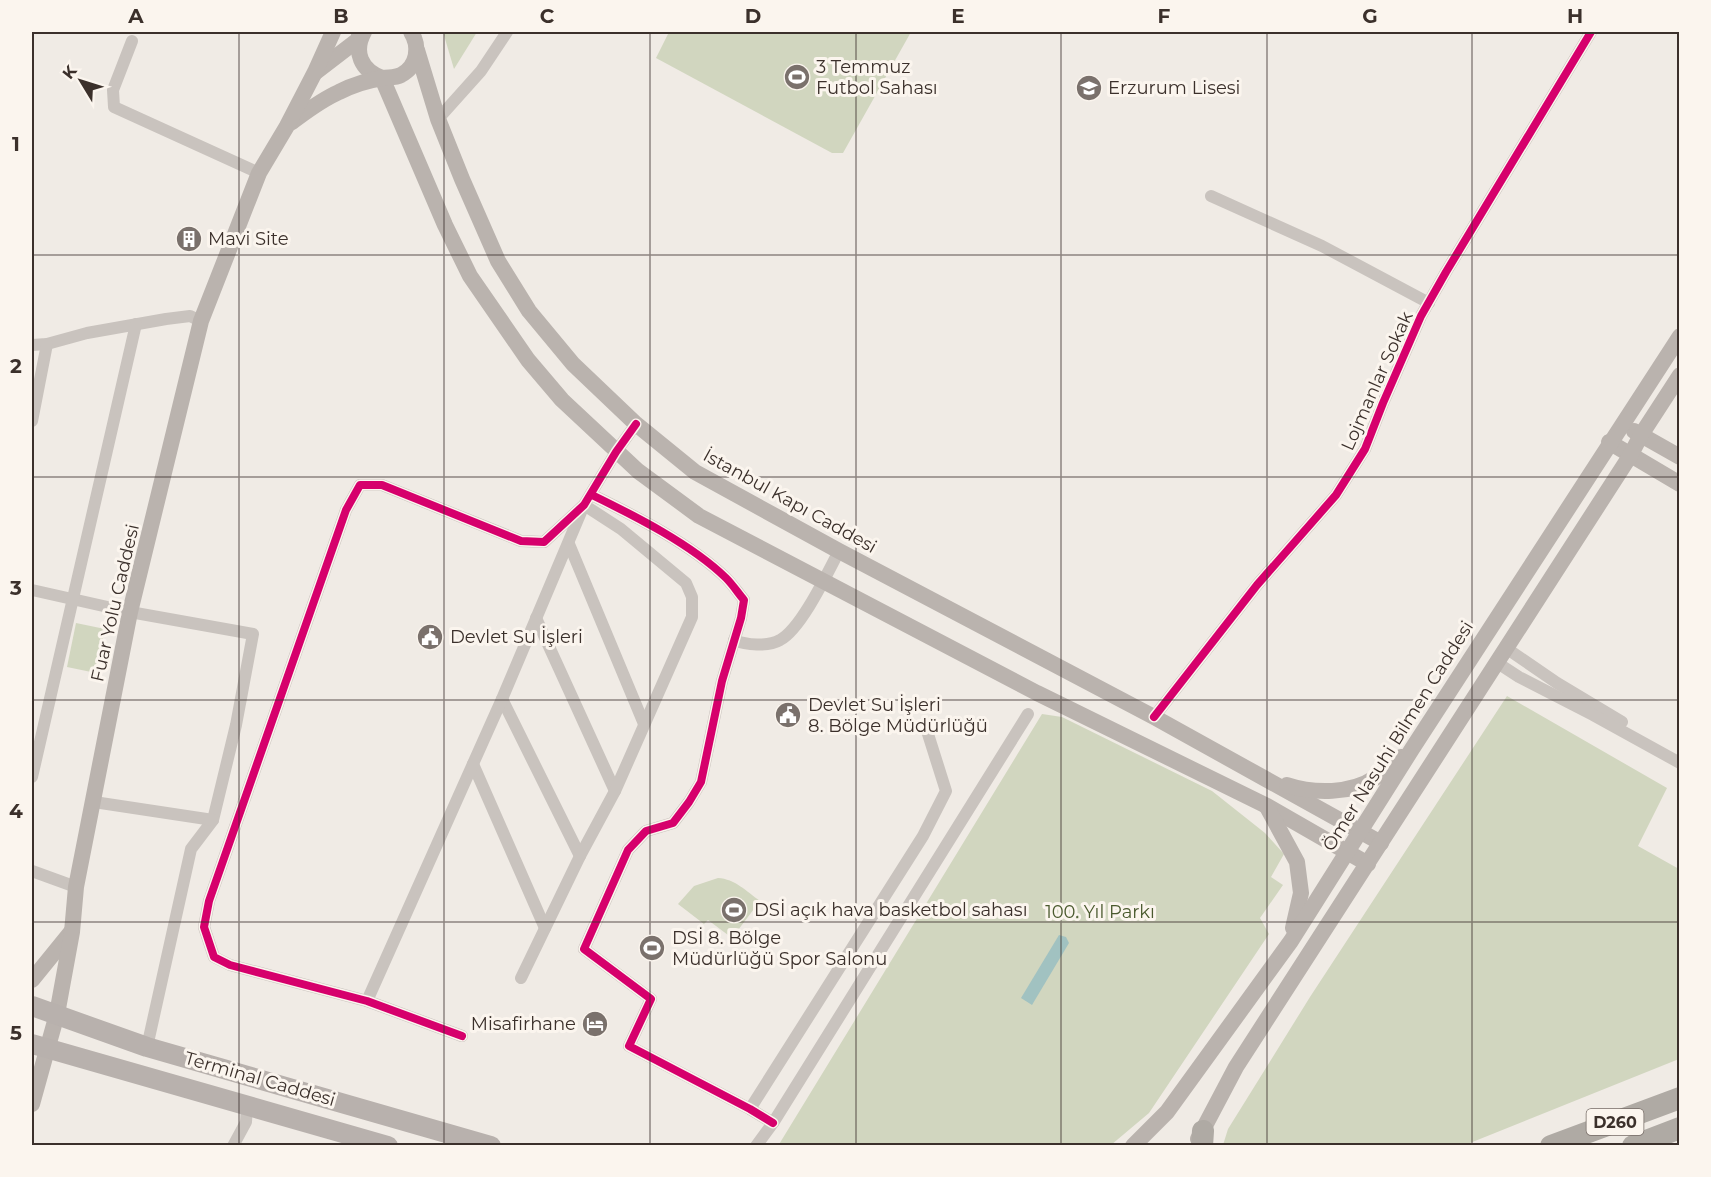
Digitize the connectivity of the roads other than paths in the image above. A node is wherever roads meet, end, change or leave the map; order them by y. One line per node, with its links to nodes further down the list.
1 (333, 32): 8 (main road, Fuar Yolu Caddesi)
2 (411, 32): 7 (main road, İstanbul Kapı Caddesi)
3 (507, 32): 10 (street)
4 (1591, 32): 14 (street, Lojmanlar Sokak)
5 (361, 34): 8 (main road); 9 (main road)
6 (132, 41): 12 (street)
7 (417, 50): 9 (main road); 10 (main road, İstanbul Kapı Caddesi)
8 (315, 72): 11 (main road, Fuar Yolu Caddesi)
9 (382, 78): 11 (main road); 26 (main road)
10 (438, 119): 23 (main road, İstanbul Kapı Caddesi)
11 (287, 126): 12 (main road, Fuar Yolu Caddesi)
12 (259, 173): 15 (main road, Fuar Yolu Caddesi)
13 (1211, 196): 14 (street)
14 (1429, 303): 44 (street, Lojmanlar Sokak)
15 (201, 321): 16 (street); 37 (main road, Fuar Yolu Caddesi)
16 (136, 324): 18 (street); 36 (street)
17 (1680, 336): 22 (main road, Ömer Nasuhi Bilmen Caddesi)
18 (47, 344): 19 (street); 21 (street)
19 (32, 345)
20 (1680, 375): 24 (main road)
21 (32, 421)
22 (1622, 423): 24 (main road); 25 (main road, Ömer Nasuhi Bilmen Caddesi)
23 (636, 424): 26 (street); 33 (main road, İstanbul Kapı Caddesi)
24 (1641, 435): 27 (main road); 28 (main road)
25 (1609, 442): 27 (main road); 47 (main road, Ömer Nasuhi Bilmen Caddesi)
26 (616, 452): 30 (street); 34 (main road)
27 (1630, 456): 29 (main road); 40 (main road)
28 (1680, 457)
29 (1680, 484)
30 (592, 495): 31 (street); 39 (street)
31 (584, 506): 32 (street); 45 (street); 69 (street)
32 (569, 544): 38 (street); 45 (street)
33 (839, 551): 34 (street); 44 (main road, İstanbul Kapı Caddesi)
34 (822, 583): 39 (street); 55 (main road)
35 (32, 590): 36 (street)
36 (73, 599): 37 (street); 52 (street)
37 (130, 612): 54 (main road, Fuar Yolu Caddesi); 56 (street)
38 (536, 618): 42 (street); 53 (street)
39 (734, 640): 78 (street)
40 (1506, 648): 41 (main road); 48 (street)
41 (1496, 662): 49 (street); 58 (main road)
42 (502, 699): 50 (street); 60 (street)
43 (1028, 714): 79 (street)
44 (1154, 717): 51 (main road, İstanbul Kapı Caddesi)
45 (644, 724): 53 (street)
46 (928, 734): 78 (street)
47 (1412, 748): 51 (main road); 57 (main road, Ömer Nasuhi Bilmen Caddesi)
48 (1680, 756)
49 (1680, 763)
50 (473, 764): 64 (street); 69 (street)
51 (1258, 775): 57 (main road)
52 (32, 777)
53 (615, 791): 60 (street)
54 (94, 802): 56 (street); 63 (main road, Fuar Yolu Caddesi)
55 (1267, 806): 59 (main road); 66 (main road)
56 (213, 820): 74 (street)
57 (1360, 831): 58 (main road); 59 (main road, Ömer Nasuhi Bilmen Caddesi)
58 (1381, 843): 61 (main road)
59 (1347, 853): 61 (main road); 66 (main road, Ömer Nasuhi Bilmen Caddesi)
60 (580, 856): 64 (street)
61 (1368, 864): 81 (main road)
62 (32, 871): 63 (street)
63 (76, 887): 65 (main road, Fuar Yolu Caddesi)
64 (545, 928): 67 (street)
65 (72, 932): 68 (main road); 71 (main road, Fuar Yolu Caddesi)
66 (1291, 941): 86 (main road, Ömer Nasuhi Bilmen Caddesi)
67 (521, 978)
68 (32, 980)
69 (367, 1001): 72 (street)
70 (32, 1006): 71 (main road, Terminal Caddesi)
71 (57, 1014): 73 (main road, Fuar Yolu Caddesi); 74 (main road, Terminal Caddesi)
72 (462, 1036)
73 (39, 1047): 76 (main road, Fuar Yolu Caddesi); 77 (main road, Terminal Caddesi)
74 (147, 1047): 84 (main road, Terminal Caddesi)
75 (1680, 1098): 87 (highway, D260)
76 (32, 1104)
77 (247, 1106): 82 (street); 83 (main road, Terminal Caddesi)
78 (750, 1109): 79 (street)
79 (773, 1123): 85 (street)
80 (1680, 1128): 88 (highway, D260)
81 (1200, 1141)
82 (233, 1146)
83 (388, 1146)
84 (491, 1146)
85 (756, 1146)
86 (1133, 1146)
87 (1551, 1146)
88 (1633, 1146)

